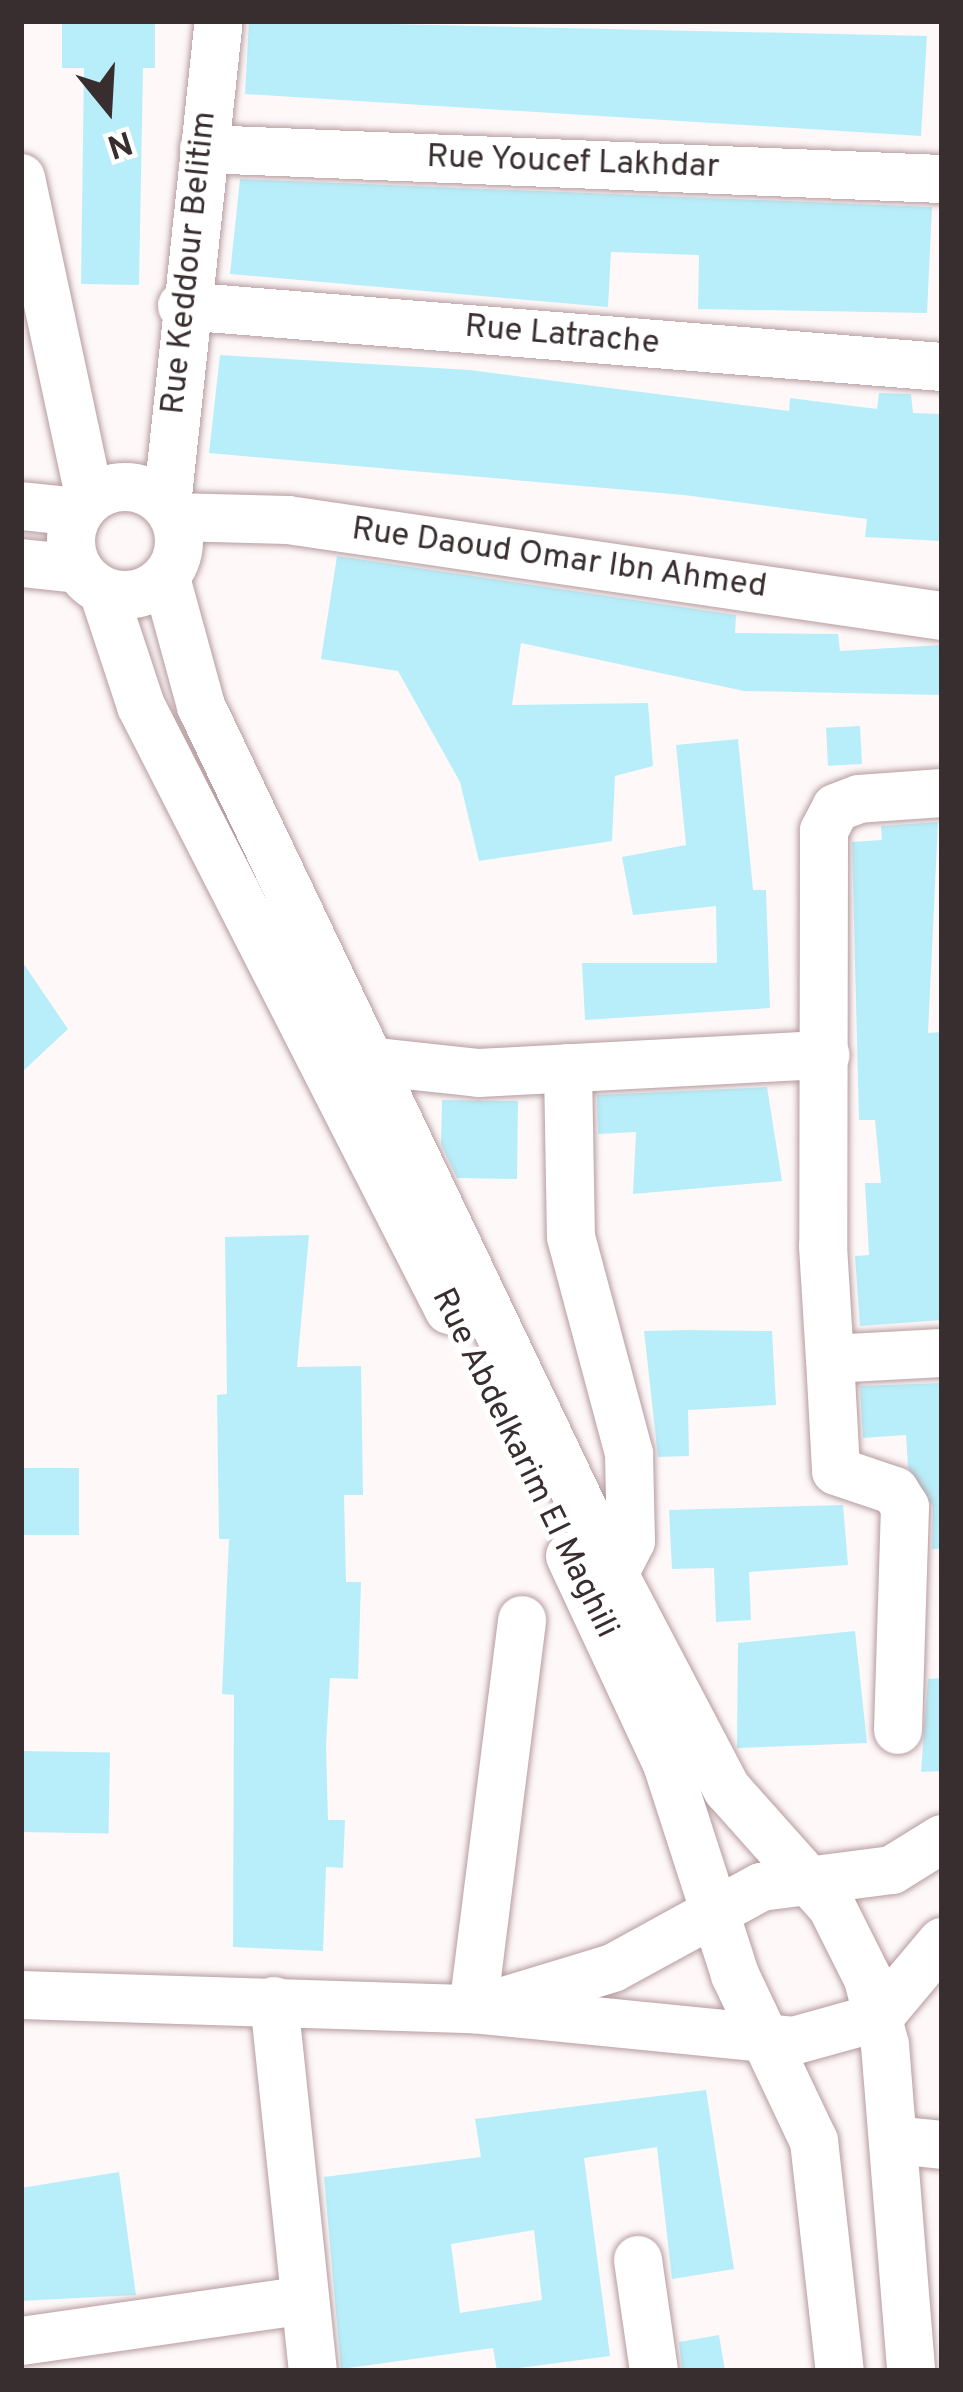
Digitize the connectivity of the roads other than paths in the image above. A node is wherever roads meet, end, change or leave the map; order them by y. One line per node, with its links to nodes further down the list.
1 (219, 21): 2 (street, Rue Keddour Belitim)
2 (204, 148): 4 (street, Rue Youcef Lakhdar); 6 (street, Rue Keddour Belitim)
3 (21, 178): 5 (street)
4 (942, 179)
5 (26, 242): 9 (street)
6 (182, 306): 7 (street, Rue Latrache); 10 (street, Rue Keddour Belitim)
7 (942, 367)
8 (21, 506): 9 (street)
9 (84, 506): 10 (street); 13 (street)
10 (171, 511): 12 (street); 14 (street, Rue Daoud Omar Ibn Ahmed)
11 (21, 563): 13 (street)
12 (166, 578): 13 (street); 18 (street)
13 (90, 580): 16 (street, Rue Abdelkarim El Maghili)
14 (942, 616)
15 (942, 793): 17 (street)
16 (316, 1052): 18 (street); 27 (street, Rue Abdelkarim El Maghili)
17 (826, 1054): 19 (street); 21 (street)
18 (364, 1064): 19 (street); 22 (street)
19 (568, 1068): 22 (street)
20 (942, 1353): 21 (street)
21 (830, 1359): 24 (street)
22 (614, 1574): 26 (street)
23 (522, 1620): 31 (street)
24 (898, 1730)
25 (942, 1840): 26 (street)
26 (807, 1875): 27 (street); 32 (street)
27 (715, 1910): 31 (street); 33 (street, Rue Abdelkarim El Maghili)
28 (942, 1942): 32 (street)
29 (21, 1995): 30 (street)
30 (274, 2001): 31 (street); 37 (street)
31 (473, 2009): 33 (street)
32 (880, 2017): 33 (street); 34 (street)
33 (768, 2040): 41 (street, Rue Abdelkarim El Maghili)
34 (894, 2140): 35 (street); 42 (street)
35 (942, 2145)
36 (638, 2260): 40 (street)
37 (305, 2300): 38 (street); 39 (street)
38 (21, 2341)
39 (313, 2371)
40 (654, 2371)
41 (840, 2371)
42 (911, 2371)

